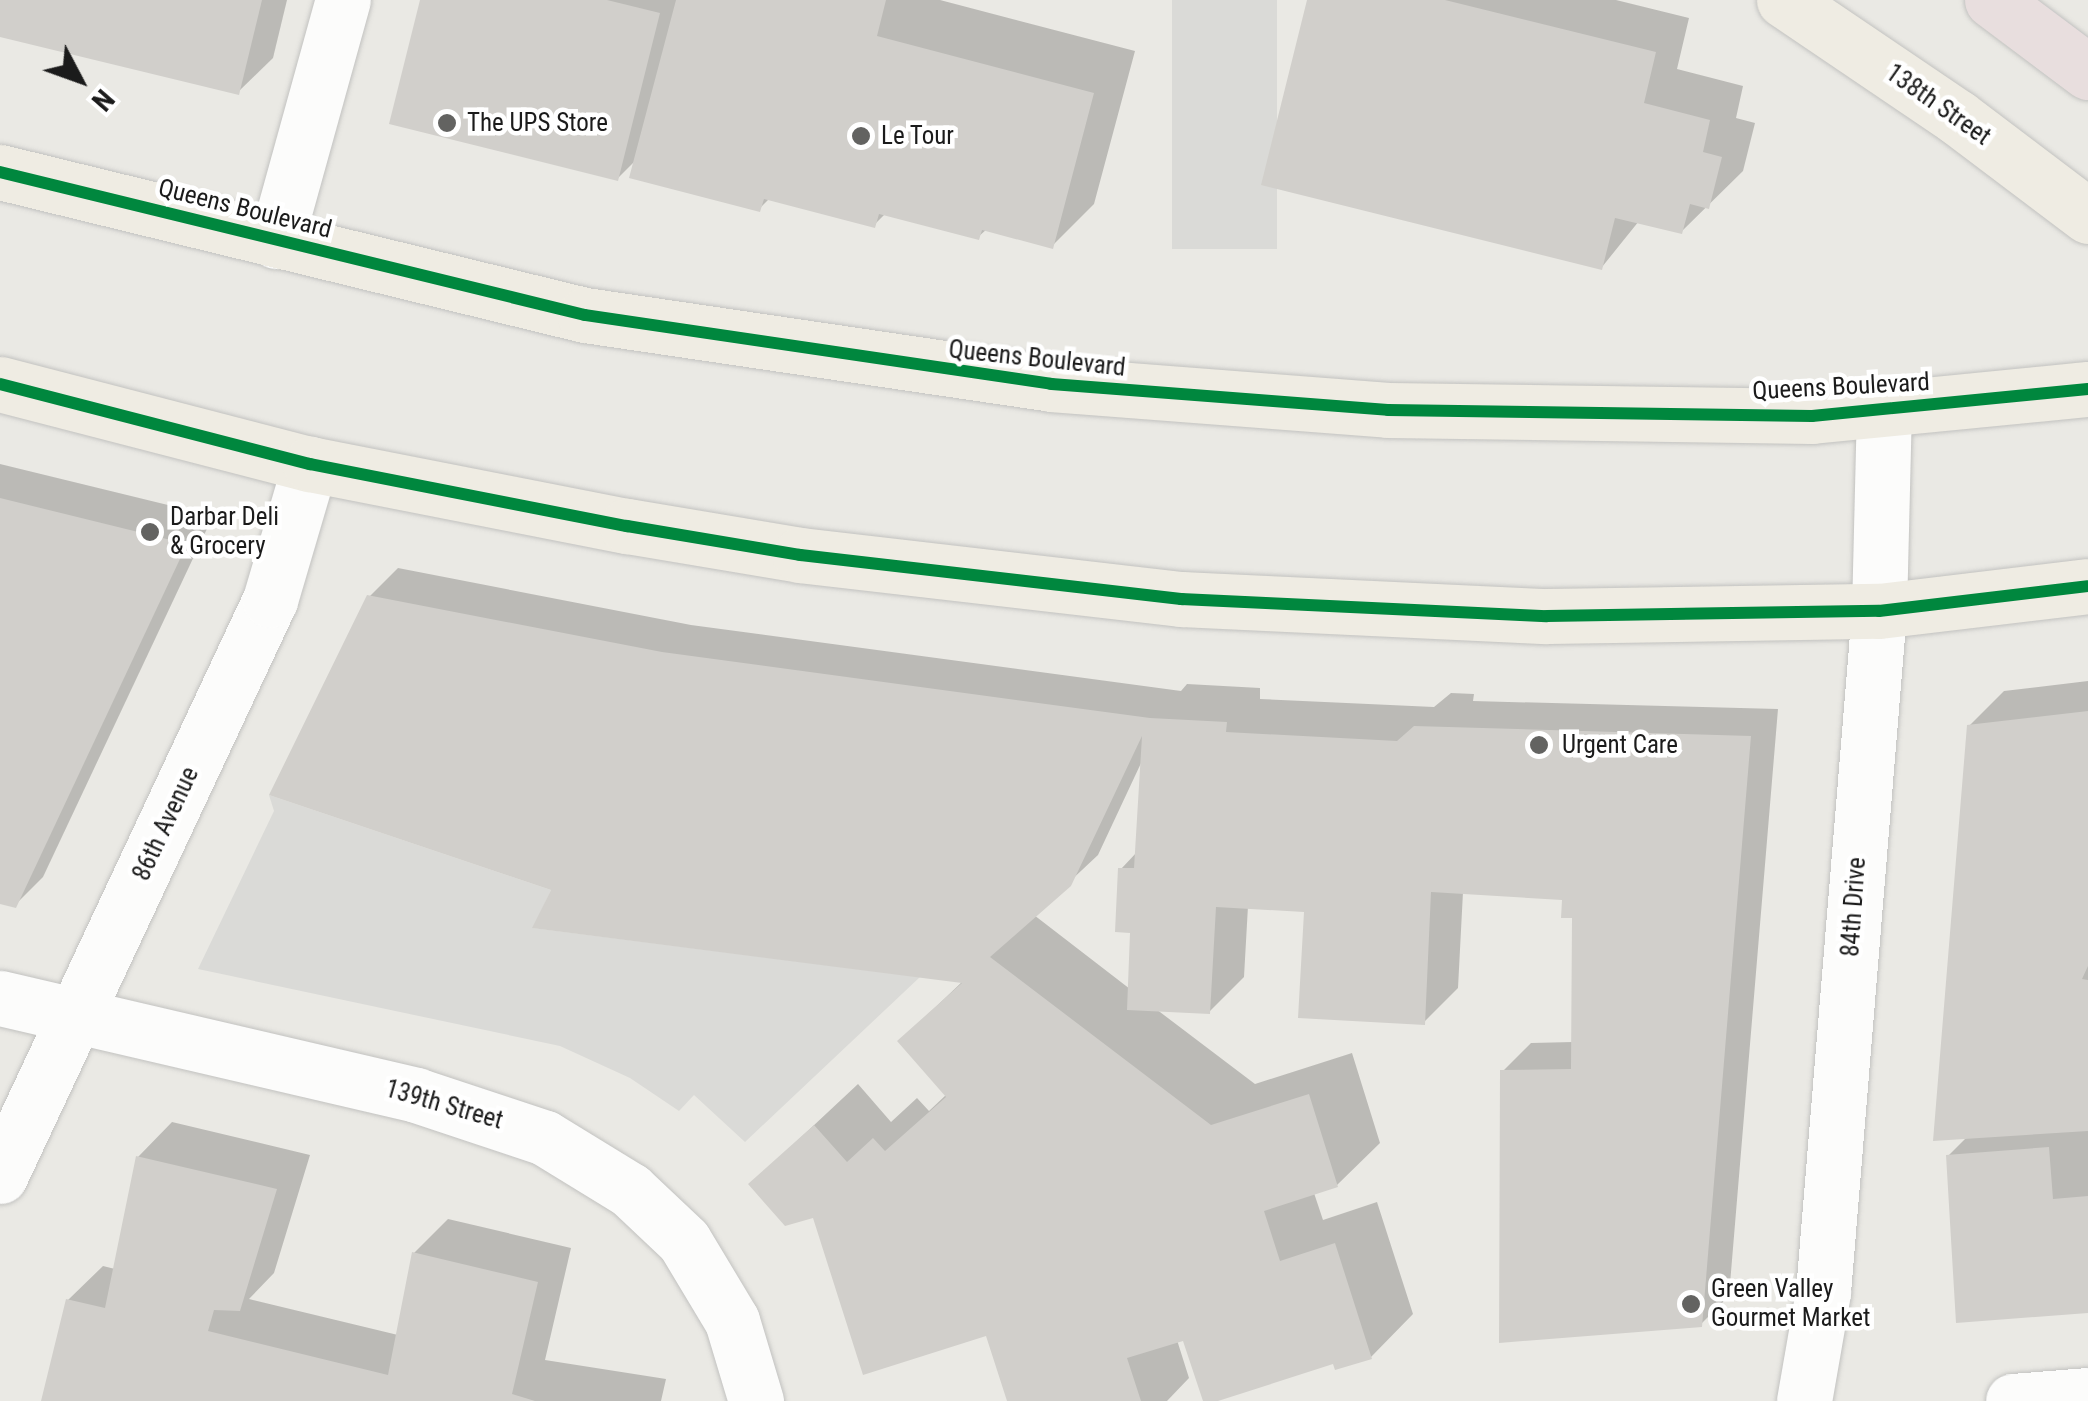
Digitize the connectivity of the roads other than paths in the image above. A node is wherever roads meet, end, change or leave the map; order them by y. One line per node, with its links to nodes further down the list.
1 (343, 0): 7 (street)
2 (1784, 0): 6 (main road, 138th Street)
3 (1992, 0): 4 (highway)
4 (2088, 72)
5 (0, 172): 7 (main road, Queens Boulevard)
6 (2088, 216)
7 (276, 241): 10 (main road, Queens Boulevard)
8 (0, 384): 11 (main road)
9 (2088, 390): 10 (main road, Queens Boulevard)
10 (1884, 411): 13 (street, 84th Drive)
11 (310, 464): 13 (main road); 15 (street, 86th Avenue)
12 (2088, 586): 13 (main road)
13 (1879, 610): 19 (street, 84th Drive)
14 (0, 998): 15 (street, 139th Street)
15 (76, 1016): 16 (street, 86th Avenue); 18 (street, 139th Street)
16 (0, 1176)
17 (2088, 1395): 20 (street)
18 (756, 1401)
19 (1804, 1401)
20 (2013, 1401)

